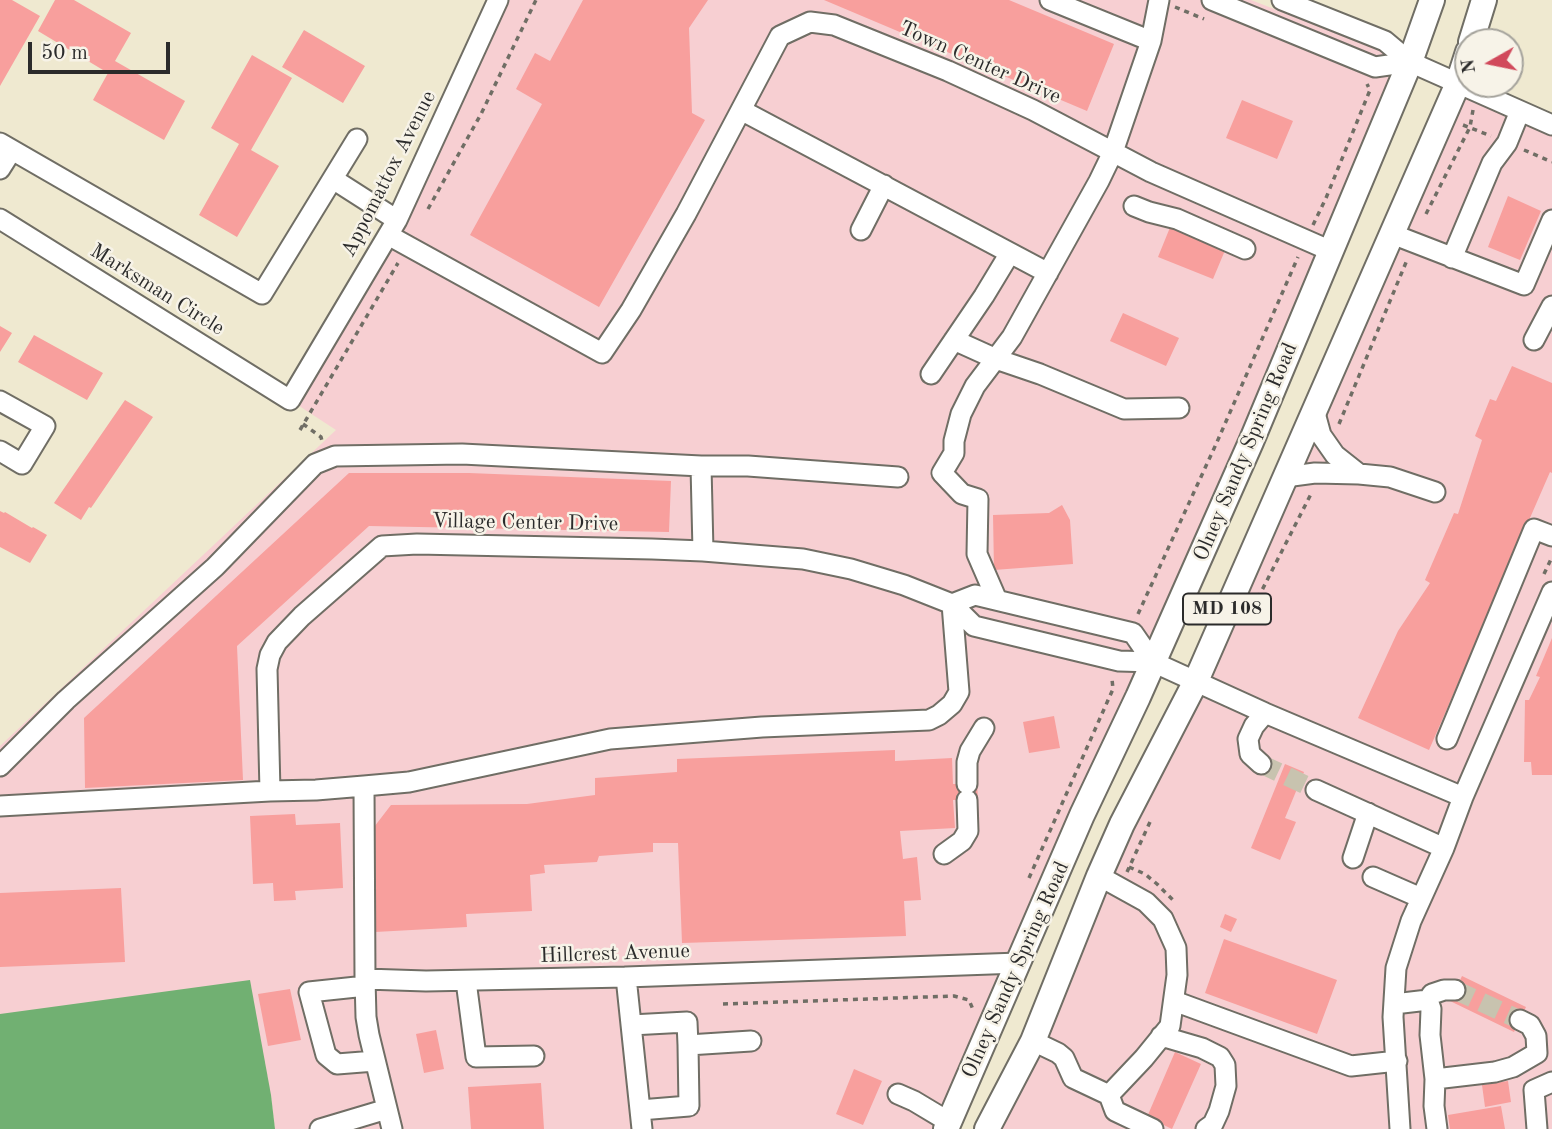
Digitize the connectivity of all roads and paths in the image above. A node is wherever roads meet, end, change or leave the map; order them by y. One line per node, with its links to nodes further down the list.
1 (498, 0): 31 (street, Appomattox Avenue)
2 (536, 0): 28 (path)
3 (1050, 0): 10 (street)
4 (1159, 0): 10 (street)
5 (1212, 0): 11 (street)
6 (1282, 0): 11 (street)
7 (1432, 0): 11 (main road, Olney Sandy Spring Road / MD 108)
8 (1485, 0): 9 (main road)
9 (1476, 28)
10 (1151, 41): 23 (street)
11 (1410, 62): 12 (street); 36 (main road, Olney Sandy Spring Road / MD 108)
12 (1454, 81)
13 (1368, 84): 34 (path)
14 (1454, 92): 18 (main road, Olney Sandy Spring Road / MD 108)
15 (1491, 98): 17 (street)
16 (741, 110): 23 (street, Town Center Drive); 26 (street); 31 (street, Town Center Drive)
17 (1520, 111): 19 (street); 38 (street)
18 (1442, 120): 20 (path); 33 (main road, Olney Sandy Spring Road / MD 108)
19 (1552, 125)
20 (1470, 127)
21 (357, 139): 25 (street)
22 (6, 146): 24 (street); 25 (street)
23 (1113, 152): 34 (street, Town Center Drive); 40 (street)
24 (0, 169)
25 (333, 179): 31 (street)
26 (884, 185): 32 (street); 37 (street)
27 (1134, 206): 35 (street)
28 (428, 209)
29 (0, 219): 46 (street, Marksman Circle)
30 (1552, 220): 38 (street)
31 (392, 228): 46 (street, Appomattox Avenue)
32 (861, 230)
33 (1392, 234): 38 (street); 49 (main road, Olney Sandy Spring Road / MD 108)
34 (1306, 240): 36 (street, Town Center Drive); 65 (path)
35 (1245, 248)
36 (1331, 251): 67 (main road, Olney Sandy Spring Road / MD 108)
37 (1010, 253): 40 (street); 42 (street)
38 (1452, 258)
39 (400, 259): 50 (path)
40 (1048, 272): 44 (street)
41 (1552, 306): 43 (street)
42 (954, 340): 44 (street); 45 (street)
43 (1534, 340)
44 (996, 359): 48 (street); 63 (street)
45 (931, 374)
46 (290, 400)
47 (0, 401): 53 (street)
48 (1179, 408)
49 (1315, 413): 55 (street); 57 (main road, Olney Sandy Spring Road / MD 108)
50 (303, 424): 51 (path); 52 (path)
51 (300, 430)
52 (321, 438)
53 (0, 451)
54 (701, 466): 56 (street); 60 (street); 73 (street)
55 (1359, 474): 57 (street); 58 (street)
56 (898, 477)
57 (1285, 477): 68 (main road, Olney Sandy Spring Road / MD 108)
58 (1434, 492)
59 (1552, 536): 71 (street)
60 (703, 551): 64 (street, Village Center Drive); 76 (street, Village Center Drive)
61 (1552, 557): 62 (path)
62 (1547, 587): 77 (street)
63 (997, 600): 64 (street); 65 (street)
64 (952, 604): 66 (street, Village Center Drive); 74 (street)
65 (1133, 633): 67 (street)
66 (1119, 661): 67 (street, Village Center Drive); 85 (path)
67 (1153, 662): 68 (street, Village Center Drive); 87 (main road, Olney Sandy Spring Road / MD 108)
68 (1196, 681): 69 (street, Village Center Drive); 83 (main road, Olney Sandy Spring Road / MD 108)
69 (1265, 713): 72 (street); 77 (street, Village Center Drive)
70 (984, 728): 81 (street)
71 (1447, 738)
72 (1261, 764)
73 (0, 765)
74 (364, 786): 76 (street); 90 (street)
75 (1316, 790): 79 (street)
76 (270, 791): 78 (street)
77 (1464, 797): 80 (street)
78 (0, 806)
79 (1368, 813): 80 (street); 82 (street)
80 (1444, 848): 86 (street)
81 (944, 854)
82 (1353, 858)
83 (1099, 876): 93 (street); 101 (main road, Olney Sandy Spring Road / MD 108)
84 (1373, 877): 86 (street)
85 (1025, 887)
86 (1421, 898): 95 (street)
87 (1019, 963): 88 (street, Hillcrest Avenue); 112 (main road, Olney Sandy Spring Road / MD 108)
88 (626, 978): 89 (street, Hillcrest Avenue); 98 (street)
89 (466, 981): 90 (street, Hillcrest Avenue); 103 (street)
90 (366, 982): 104 (street); 104 (street, Hillcrest Avenue)
91 (1455, 990): 92 (street)
92 (1428, 1000): 95 (street); 106 (street)
93 (1174, 1001): 99 (street); 105 (street)
94 (723, 1004): 97 (path)
95 (1394, 1004): 105 (street)
96 (1520, 1020): 106 (street)
97 (975, 1021)
98 (631, 1025): 102 (street); 111 (street)
99 (1161, 1036): 109 (street); 117 (street)
100 (751, 1041): 102 (street)
101 (1033, 1041): 109 (street); 115 (main road, Olney Sandy Spring Road / MD 108)
102 (688, 1045): 111 (street)
103 (534, 1056)
104 (375, 1061): 110 (street)
105 (1397, 1061): 118 (street)
106 (1435, 1079): 119 (street)
107 (1552, 1082): 120 (street)
108 (898, 1094): 112 (street)
109 (1109, 1095): 116 (street)
110 (387, 1109): 113 (street); 114 (street)
111 (641, 1119)
112 (948, 1125)
113 (320, 1129)
114 (392, 1129)
115 (987, 1129)
116 (1153, 1129)
117 (1206, 1129)
118 (1400, 1129)
119 (1437, 1129)
120 (1537, 1129)

